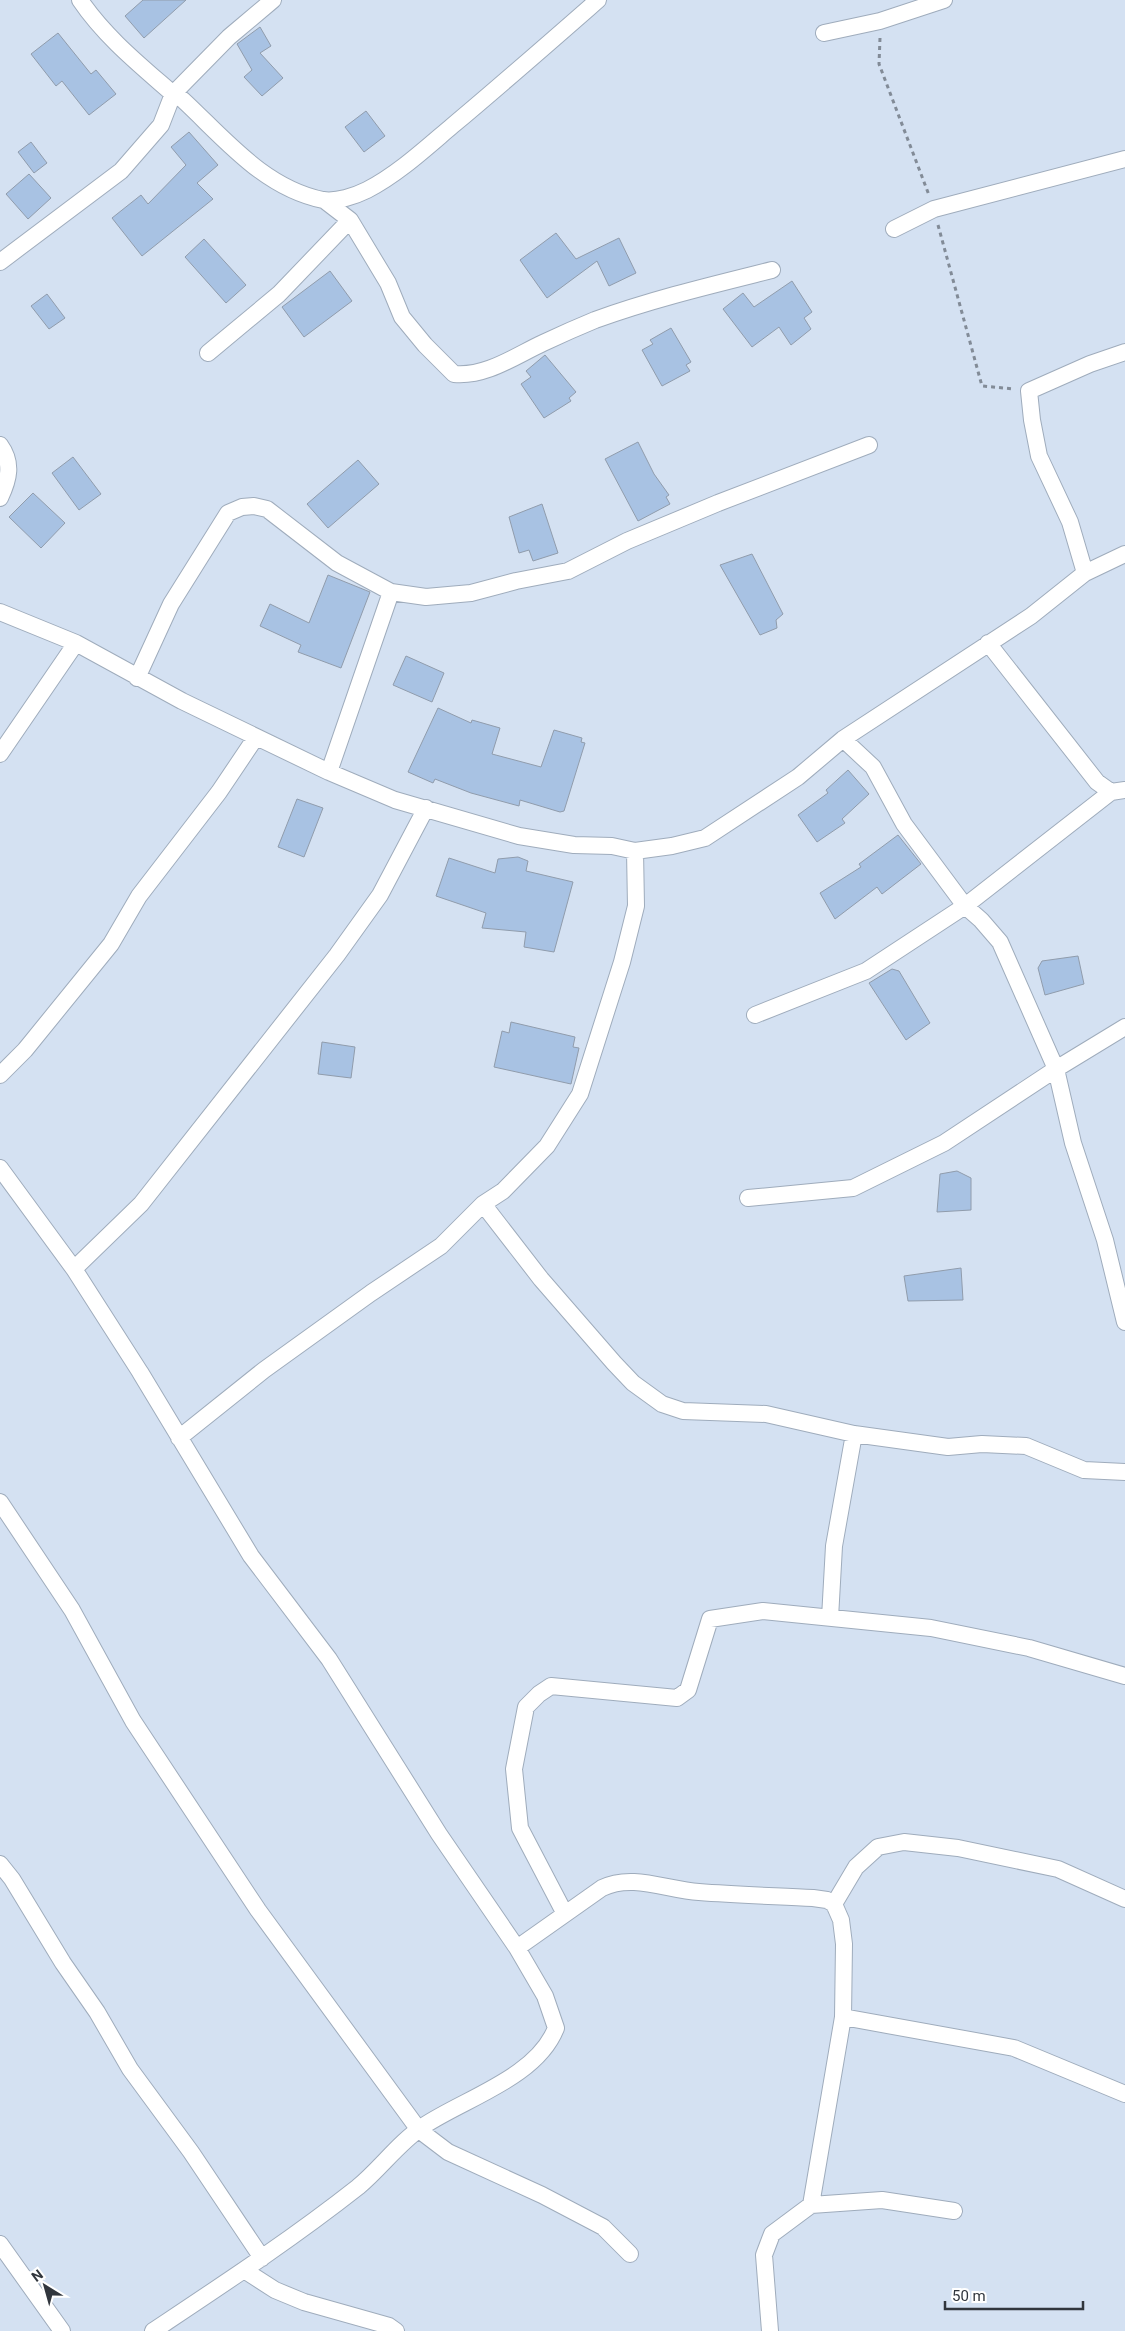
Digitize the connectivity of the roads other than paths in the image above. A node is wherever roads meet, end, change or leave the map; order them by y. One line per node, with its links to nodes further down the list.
1 (80, 0): 6 (street)
2 (273, 0): 6 (street)
3 (598, 0): 8 (street)
4 (944, 0): 5 (street)
5 (824, 33)
6 (173, 94): 8 (street); 11 (street)
7 (1125, 159): 10 (street)
8 (324, 200): 9 (street)
9 (350, 220): 12 (street); 14 (street)
10 (894, 229)
11 (0, 262)
12 (772, 270)
13 (1125, 352): 19 (street)
14 (208, 353)
15 (0, 445): 17 (street)
16 (869, 445): 20 (street)
17 (0, 498)
18 (1125, 554): 19 (street)
19 (1085, 573): 23 (street)
20 (391, 592): 24 (street); 28 (street)
21 (0, 612): 22 (street)
22 (76, 643): 24 (street); 27 (street)
23 (988, 643): 26 (street); 29 (street)
24 (137, 678): 25 (street)
25 (256, 737): 28 (street); 36 (street)
26 (843, 739): 31 (street); 32 (street)
27 (0, 754)
28 (329, 772): 30 (street)
29 (1118, 791): 32 (street)
30 (426, 808): 31 (street); 40 (street)
31 (636, 851): 39 (street)
32 (965, 906): 33 (street); 35 (street)
33 (755, 1015)
34 (1125, 1027): 35 (street)
35 (1056, 1069): 38 (street); 41 (street)
36 (0, 1075)
37 (0, 1168): 40 (street)
38 (748, 1198)
39 (483, 1204): 42 (street); 43 (street)
40 (74, 1270): 43 (street)
41 (1125, 1322)
42 (854, 1434): 44 (street); 46 (street)
43 (179, 1438): 52 (street)
44 (1125, 1469)
45 (0, 1502): 55 (street)
46 (830, 1618): 47 (street); 51 (street)
47 (1125, 1676)
48 (0, 1864): 60 (street)
49 (1125, 1899): 50 (street)
50 (834, 1904): 51 (street); 53 (street)
51 (565, 1914): 52 (street)
52 (517, 1948): 55 (street)
53 (842, 2017): 54 (street); 56 (street)
54 (1125, 2094)
55 (419, 2130): 59 (street); 60 (street)
56 (812, 2205): 57 (street); 65 (street)
57 (954, 2211)
58 (0, 2244): 62 (street)
59 (630, 2254)
60 (262, 2258): 61 (street)
61 (244, 2270): 63 (street); 64 (street)
62 (62, 2331)
63 (153, 2331)
64 (396, 2331)
65 (770, 2331)

